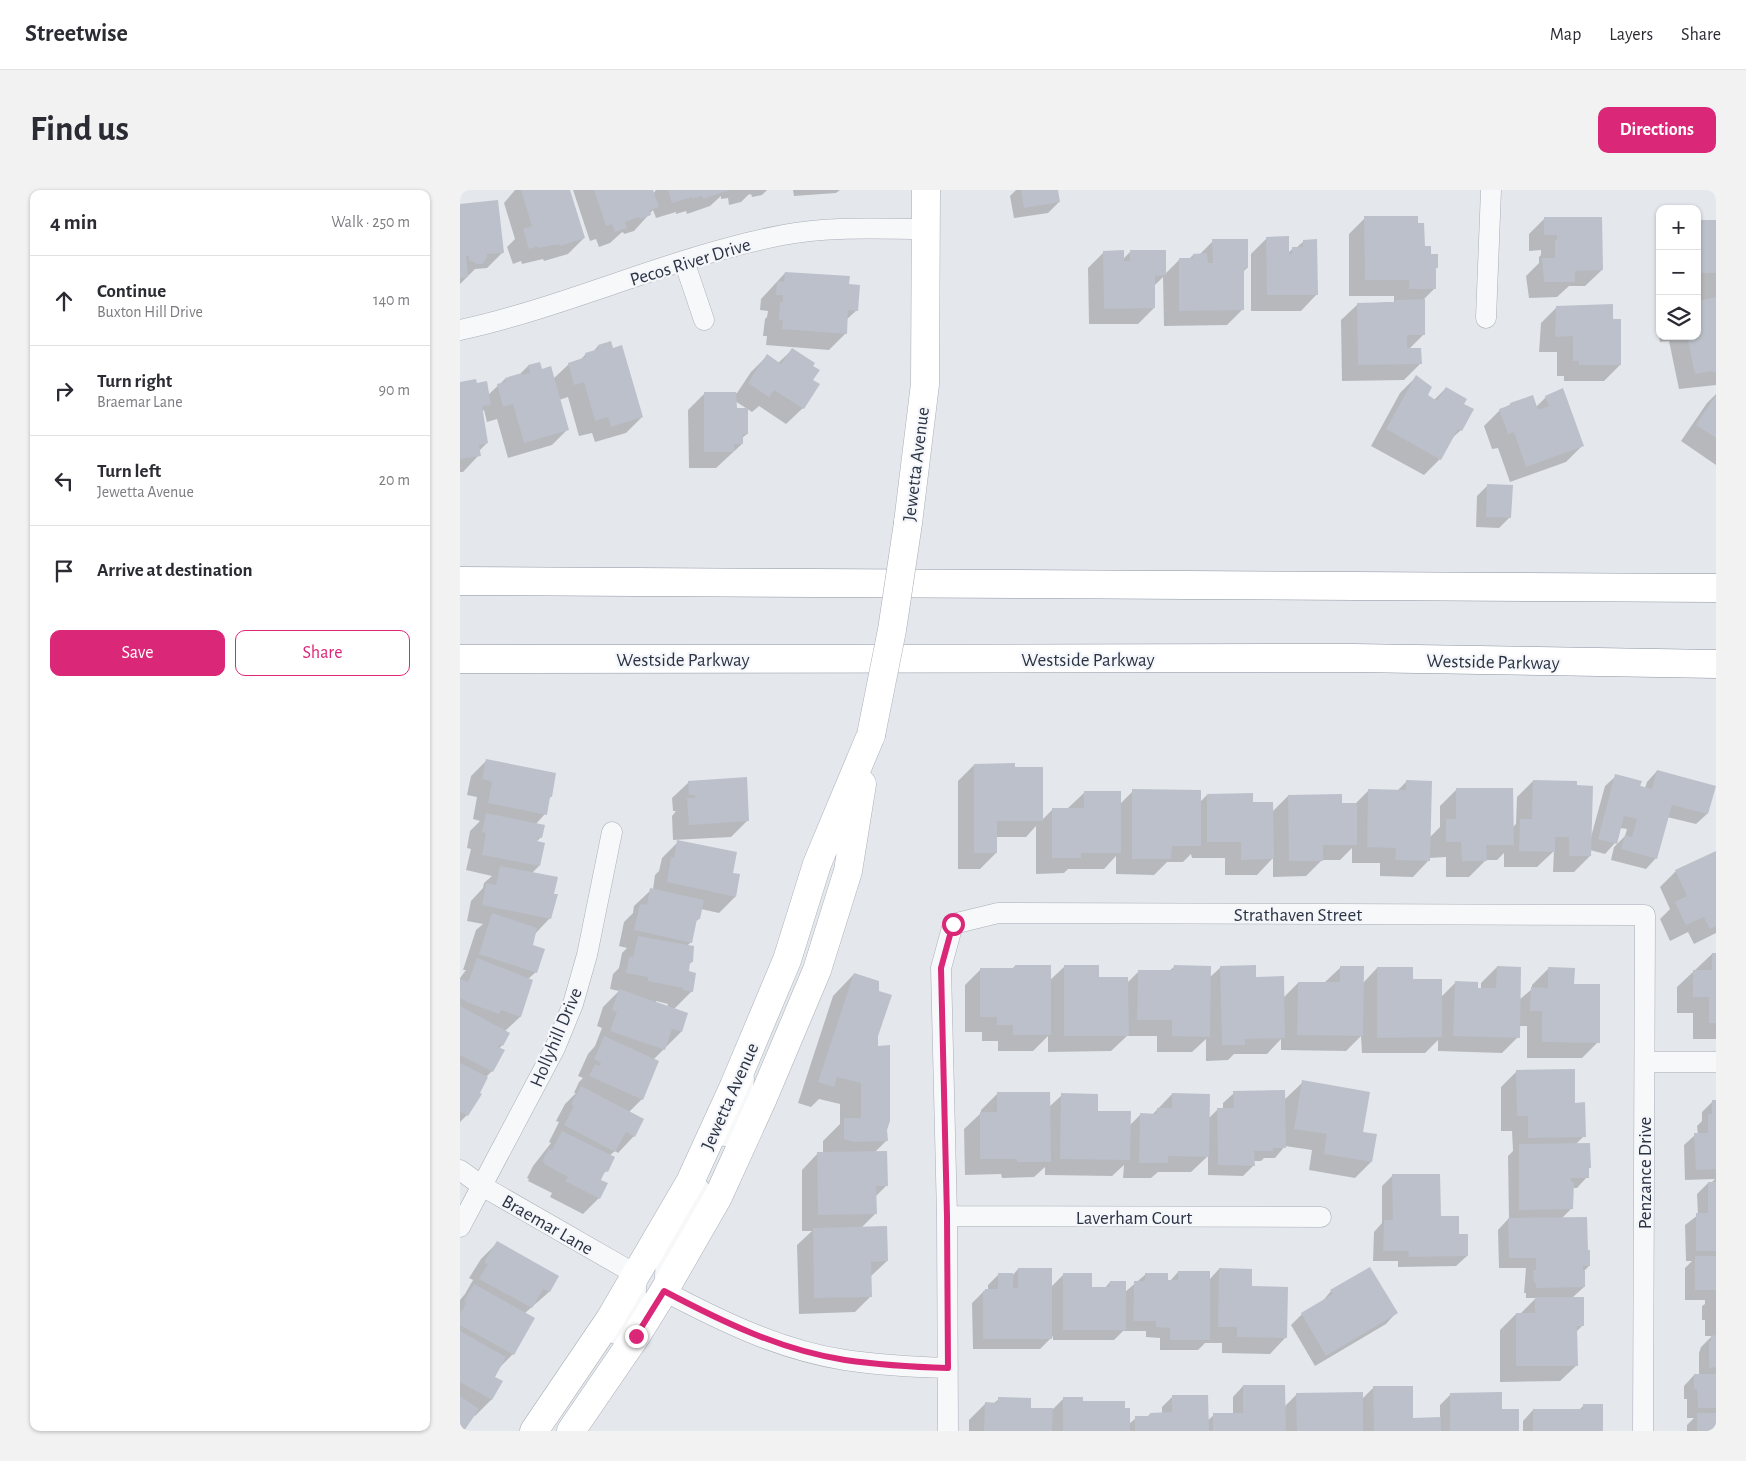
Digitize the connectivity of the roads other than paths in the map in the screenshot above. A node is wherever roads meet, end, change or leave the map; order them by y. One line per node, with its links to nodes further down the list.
1 (926, 190): 3 (main road, Jewetta Avenue)
2 (1491, 190): 5 (street)
3 (927, 229): 4 (street, Pecos River Drive); 12 (main road, Jewetta Avenue, bridge)
4 (684, 261): 6 (street); 7 (street, Pecos River Drive)
5 (1486, 318)
6 (704, 320)
7 (460, 330)
8 (460, 581): 9 (main road)
9 (1716, 588)
10 (460, 660): 11 (main road, Westside Parkway)
11 (1716, 664)
12 (871, 735): 15 (main road, Jewetta Avenue); 24 (main road, Jewetta Avenue)
13 (612, 832): 19 (street, Hollyhill Drive)
14 (1645, 916): 16 (street, Penzance Drive); 20 (street, Strathaven Street)
15 (746, 1059): 23 (main road, Jewetta Avenue); 24 (street)
16 (1644, 1062): 17 (street); 30 (street, Penzance Drive)
17 (1716, 1062)
18 (460, 1170): 19 (street, Braemar Lane)
19 (482, 1186): 22 (street, Hollyhill Drive); 23 (street, Braemar Lane)
20 (947, 1216): 21 (street, Laverham Court); 25 (street)
21 (1321, 1217)
22 (460, 1227)
23 (637, 1275): 26 (main road, Jewetta Avenue); 27 (street)
24 (664, 1291): 25 (street); 28 (main road, Jewetta Avenue)
25 (948, 1368): 29 (street)
26 (534, 1431)
27 (551, 1431)
28 (571, 1431)
29 (948, 1431)
30 (1643, 1431)

